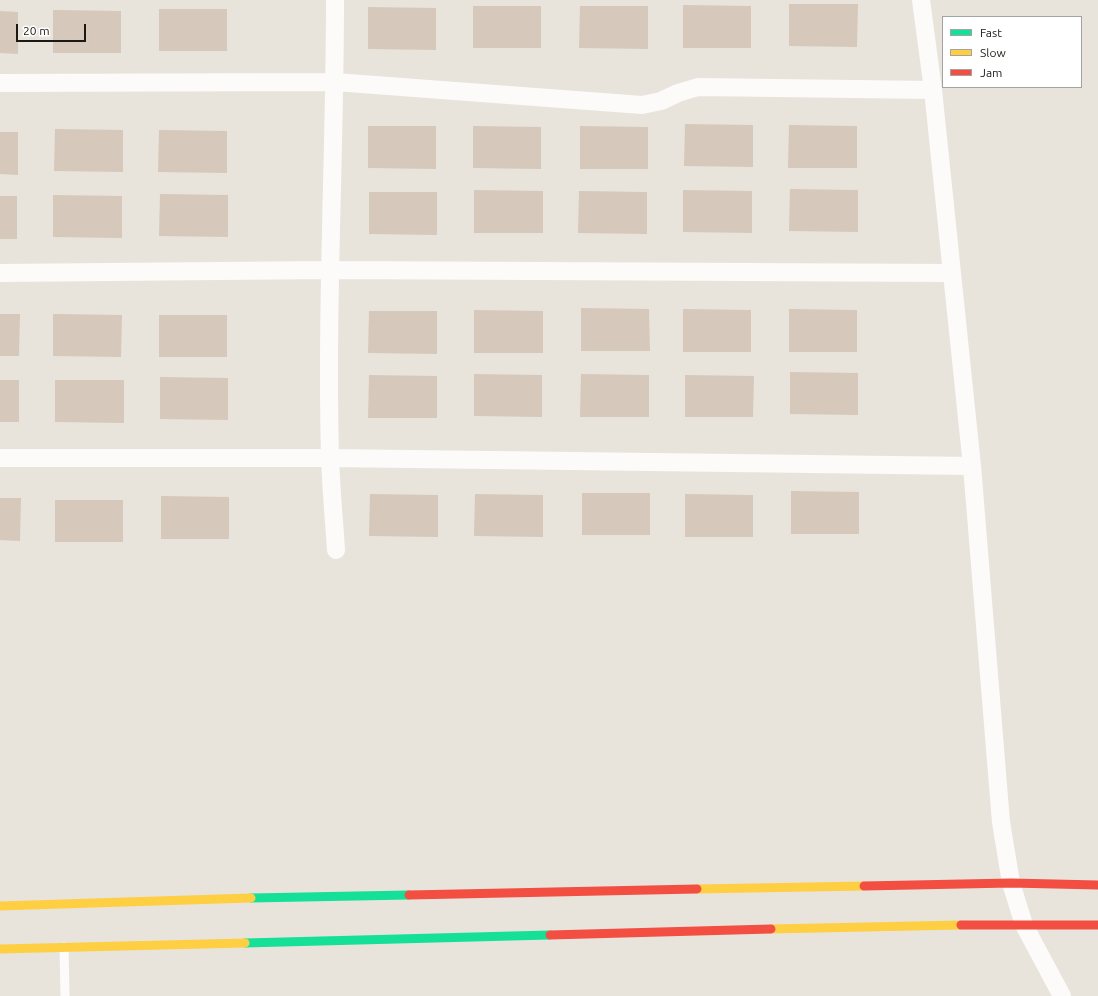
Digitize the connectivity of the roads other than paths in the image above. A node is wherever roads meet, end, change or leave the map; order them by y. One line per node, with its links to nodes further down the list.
1 (335, 0): 3 (street)
2 (921, 0): 5 (street)
3 (335, 82): 4 (street); 5 (street); 6 (street)
4 (0, 83)
5 (933, 90): 8 (street)
6 (330, 270): 7 (street); 8 (street); 10 (street)
7 (0, 273)
8 (951, 273): 11 (street)
9 (0, 458): 10 (street)
10 (330, 458): 11 (street); 12 (street)
11 (972, 466): 13 (street)
12 (336, 550)
13 (1011, 883): 14 (street); 15 (street); 16 (street)
14 (1098, 885)
15 (0, 906)
16 (1024, 925): 17 (street); 18 (street); 21 (street)
17 (1098, 925)
18 (64, 948): 19 (street); 20 (lane)
19 (0, 949)
20 (65, 996)
21 (1062, 996)

